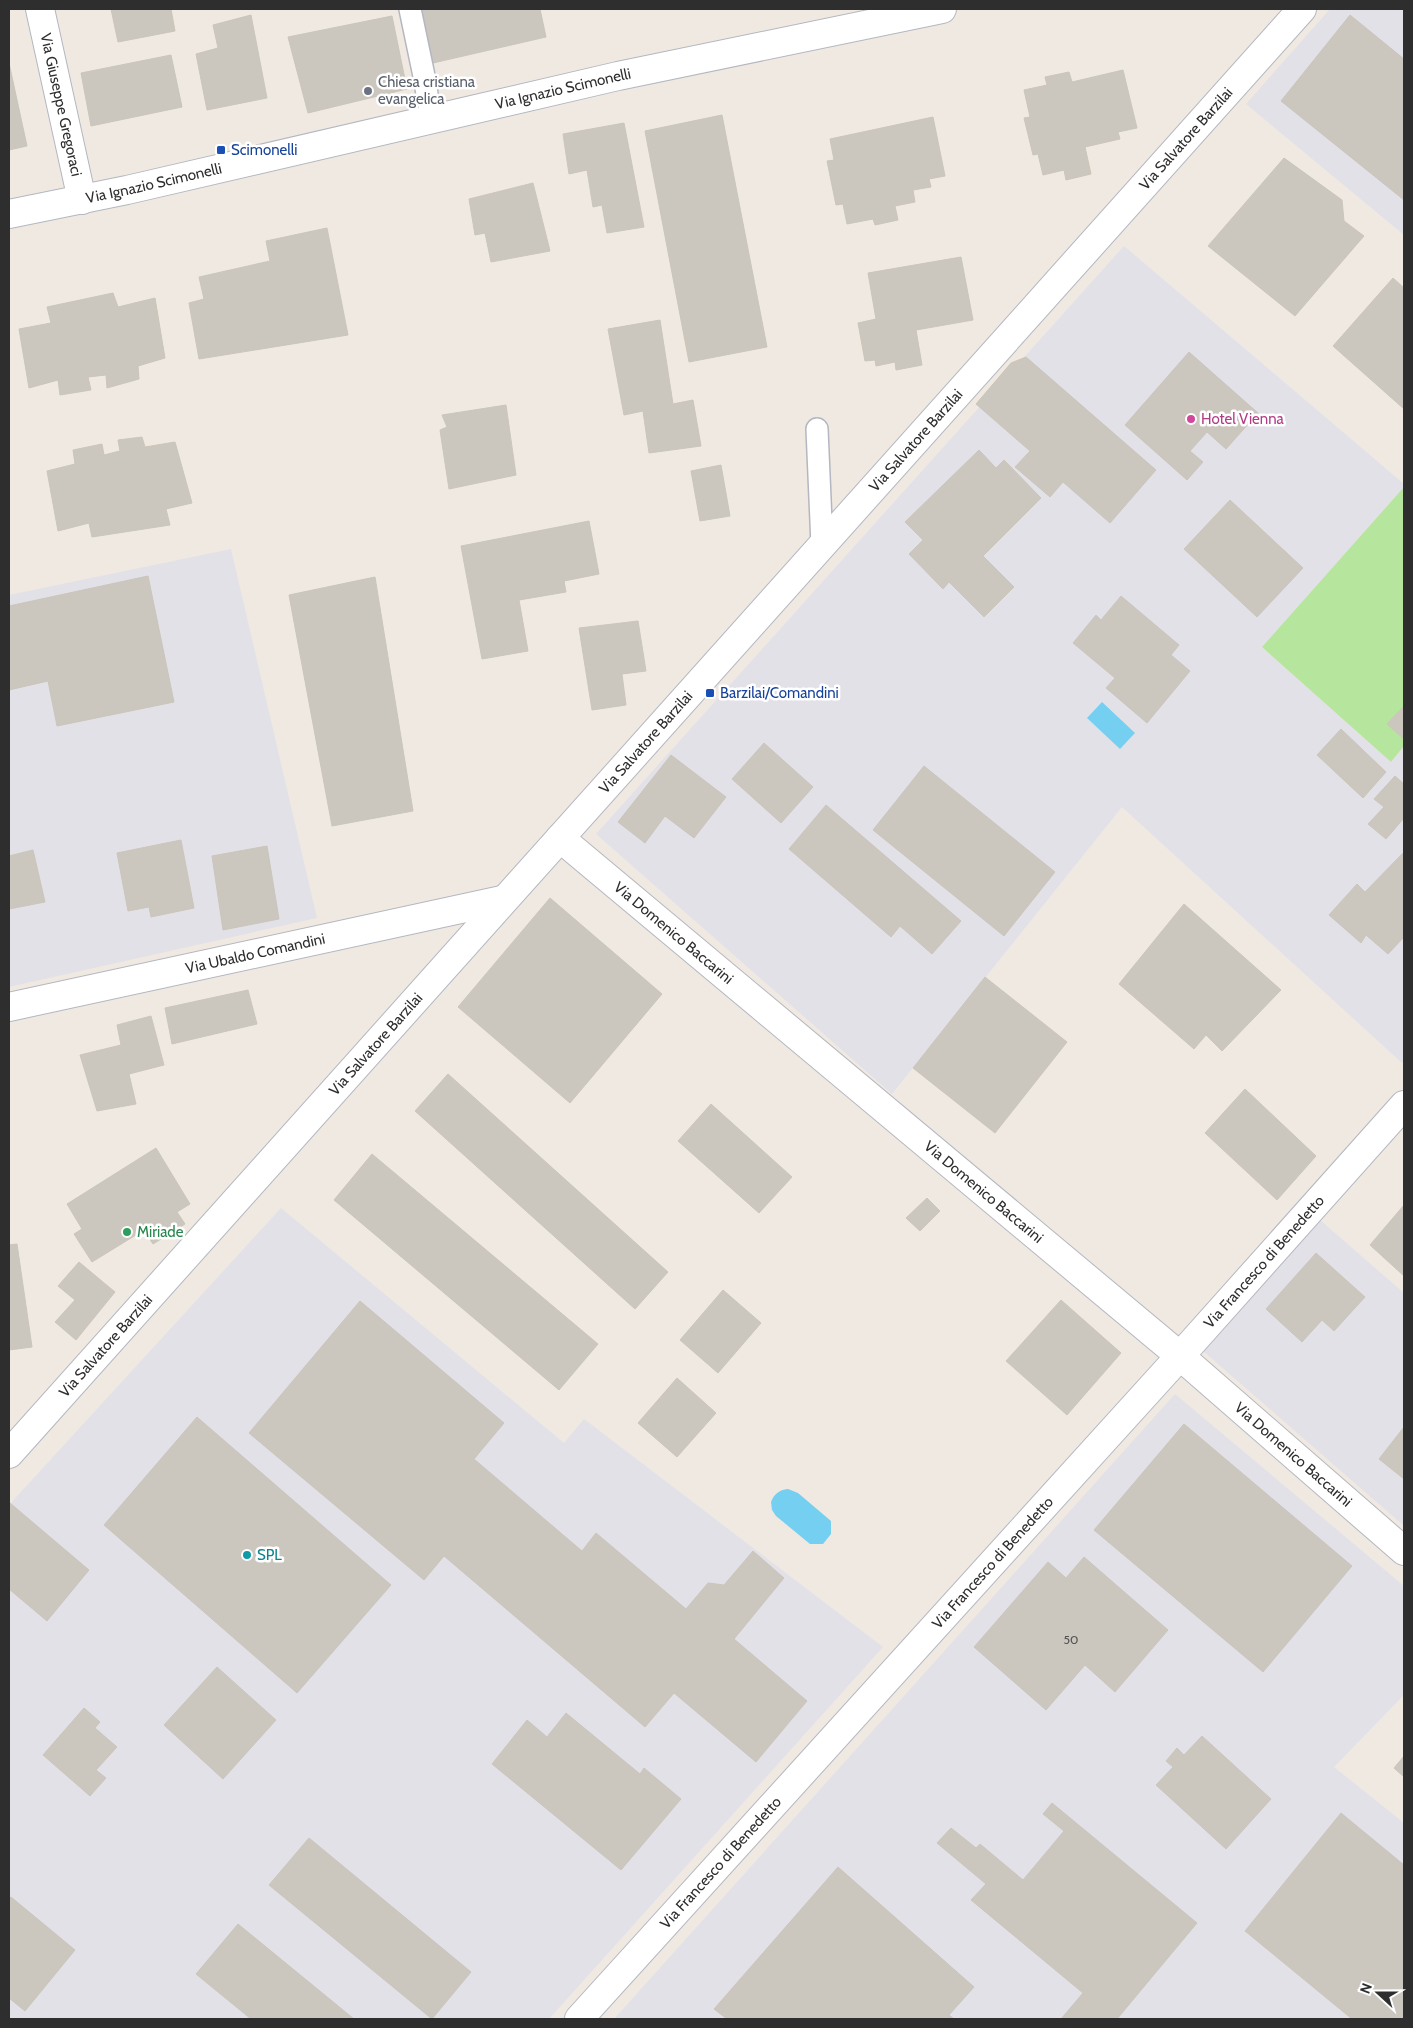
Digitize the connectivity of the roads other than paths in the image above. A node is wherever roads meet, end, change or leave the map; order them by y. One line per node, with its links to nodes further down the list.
1 (40, 9): 6 (street, Via Giuseppe Gregoraci)
2 (410, 9): 5 (lane)
3 (942, 9): 5 (street, Via Ignazio Scimonelli)
4 (1302, 9): 9 (street, Via Salvatore Barzilai)
5 (431, 118): 6 (street, Via Ignazio Scimonelli)
6 (82, 200): 7 (street, Via Ignazio Scimonelli)
7 (9, 214)
8 (817, 430): 9 (lane)
9 (822, 545): 10 (street, Via Salvatore Barzilai)
10 (560, 838): 11 (street, Via Salvatore Barzilai); 14 (street, Via Domenico Baccarini)
11 (502, 900): 12 (street, Via Ubaldo Comandini); 15 (street, Via Salvatore Barzilai)
12 (9, 1007)
13 (1404, 1105): 14 (street, Via Francesco di Benedetto)
14 (1180, 1356): 16 (street, Via Domenico Baccarini); 17 (street, Via Francesco di Benedetto)
15 (9, 1454)
16 (1404, 1551)
17 (579, 2019)

